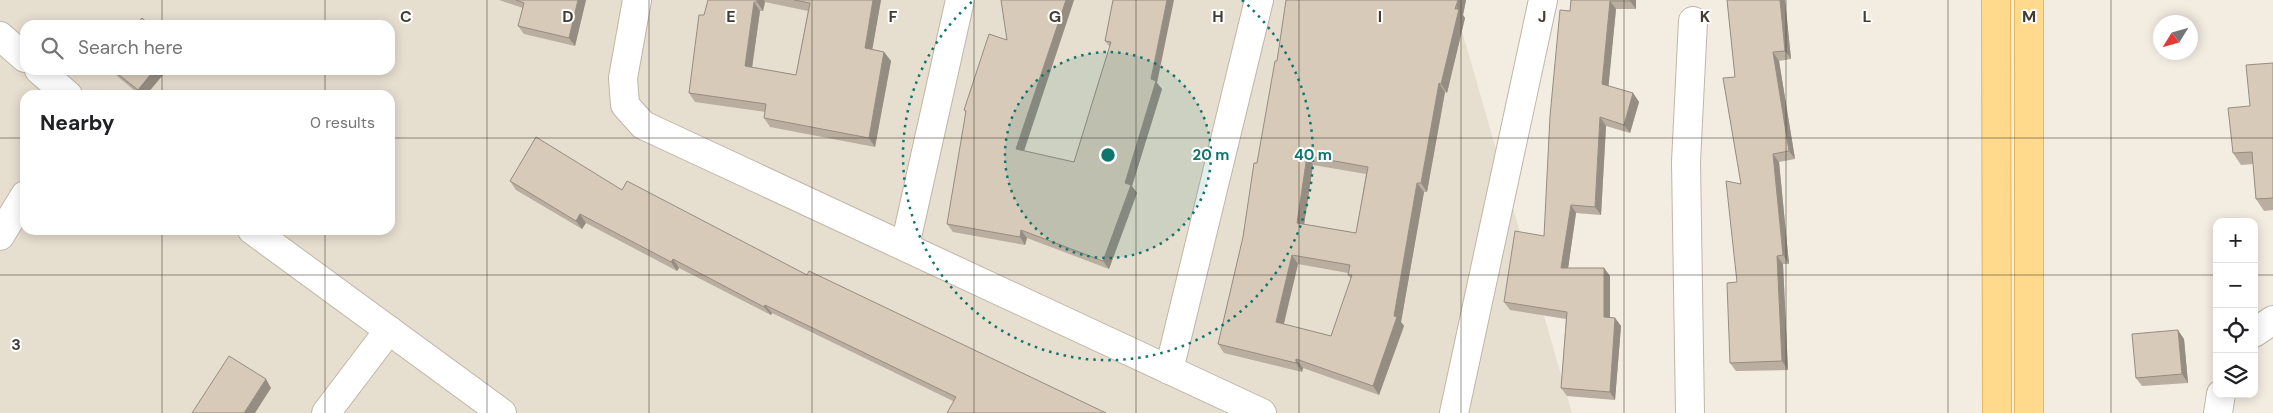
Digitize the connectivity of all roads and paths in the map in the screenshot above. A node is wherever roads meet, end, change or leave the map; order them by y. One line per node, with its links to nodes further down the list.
1 (638, 0): 15 (street)
2 (960, 0): 15 (street)
3 (1259, 0): 19 (street)
4 (1543, 0): 24 (street)
5 (1996, 0): 26 (main road)
6 (2029, 0): 27 (main road)
7 (1693, 22): 25 (street)
8 (0, 36): 9 (street)
9 (20, 54)
10 (45, 75): 11 (street)
11 (62, 90)
12 (20, 203): 14 (street)
13 (259, 235): 17 (street)
14 (0, 236)
15 (905, 246): 19 (street)
16 (2273, 320): 18 (street)
17 (389, 330): 21 (street); 22 (street)
18 (2258, 330)
19 (1169, 370): 23 (street)
20 (2220, 398): 28 (street)
21 (326, 413)
22 (502, 413)
23 (1262, 413)
24 (1454, 413)
25 (1690, 413)
26 (1997, 413)
27 (2029, 413)
28 (2218, 413)

